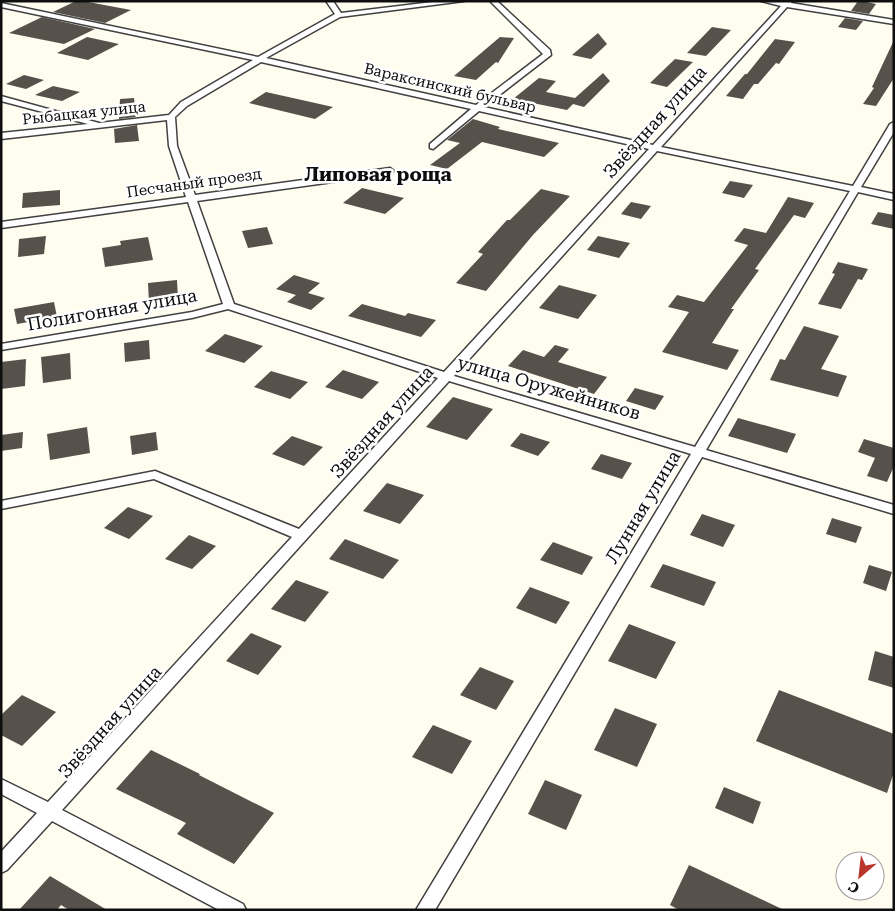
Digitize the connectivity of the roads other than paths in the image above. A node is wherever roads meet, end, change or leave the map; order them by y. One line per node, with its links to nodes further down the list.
1 (329, 1): 7 (street)
2 (461, 1): 7 (street)
3 (492, 1): 11 (street)
4 (764, 1): 5 (street)
5 (787, 3): 8 (street); 17 (street, Звёздная улица)
6 (1, 5): 9 (street, Вараксинский бульвар)
7 (339, 15): 9 (street)
8 (894, 22)
9 (260, 59): 11 (street, Вараксинский бульвар); 12 (street)
10 (1, 98): 13 (street)
11 (477, 108): 16 (street); 17 (street, Вараксинский бульвар)
12 (170, 116): 13 (street, Рыбацкая улица); 20 (street)
13 (102, 124): 15 (street, Рыбацкая улица)
14 (894, 124): 19 (street, Лунная улица)
15 (1, 136)
16 (433, 146)
17 (655, 148): 19 (street, Вараксинский бульвар); 25 (street, Звёздная улица)
18 (390, 172): 20 (street, Песчаный проезд)
19 (855, 189): 21 (street, Вараксинский бульвар); 26 (street, Лунная улица)
20 (190, 198): 22 (street, Песчаный проезд); 23 (street)
21 (894, 198)
22 (1, 225)
23 (229, 306): 24 (street, Полигонная улица); 25 (street, улица Оружейников)
24 (1, 347)
25 (447, 376): 26 (street, улица Оружейников); 29 (street, Звёздная улица)
26 (698, 451): 28 (street, улица Оружейников); 34 (street, Лунная улица)
27 (1, 505): 29 (street)
28 (894, 510)
29 (302, 536): 31 (street, Звёздная улица)
30 (1, 786): 31 (street)
31 (51, 812): 32 (street, Звёздная улица); 33 (street)
32 (1, 865)
33 (236, 910)
34 (425, 910)

